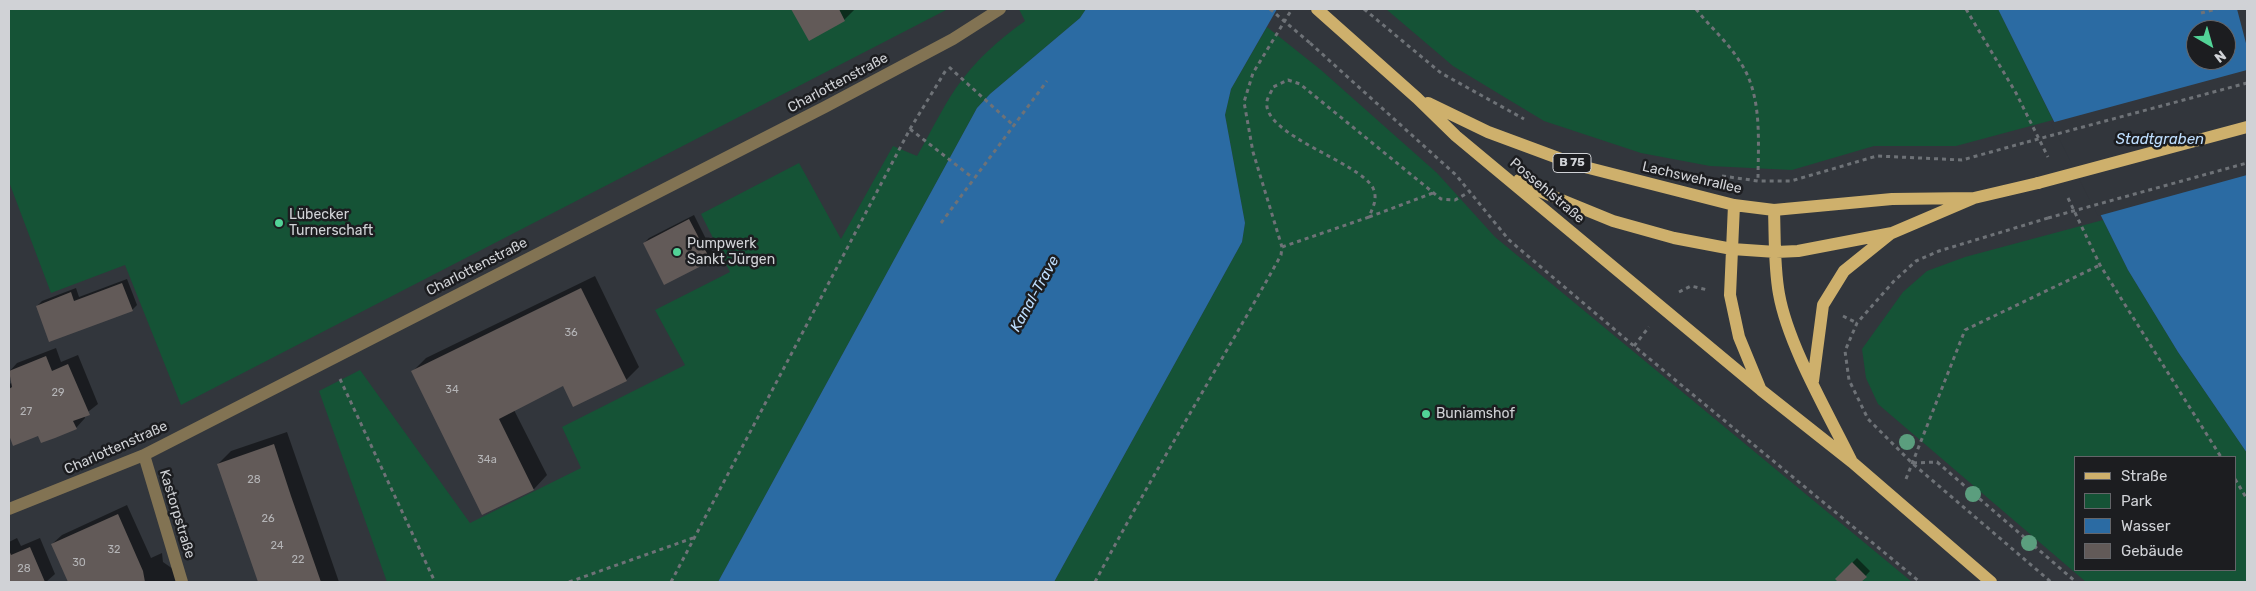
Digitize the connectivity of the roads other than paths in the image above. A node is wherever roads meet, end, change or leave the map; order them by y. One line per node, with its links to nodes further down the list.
1 (1000, 9): 14 (street, Charlottenstraße)
2 (1317, 9): 3 (main road, Possehlstraße / B 75)
3 (1417, 98): 5 (main road, Possehlstraße / B 75); 7 (main road, Lachswehrallee / B 75)
4 (2247, 127): 6 (main road, Lachswehrallee / B 75, bridge)
5 (1494, 167): 10 (main road, Lachswehrallee / B 75); 13 (main road, Possehlstraße)
6 (1974, 198): 8 (main road, Lachswehrallee / B 75); 9 (main road, Lachswehrallee / B 75)
7 (1734, 205): 8 (main road, Lachswehrallee / B 75); 10 (main road, Possehlstraße)
8 (1774, 210): 11 (main road)
9 (1892, 233): 11 (main road, Lachswehrallee / B 75); 12 (main road)
10 (1732, 249): 11 (main road, Lachswehrallee / B 75); 13 (main road, Possehlstraße)
11 (1776, 252): 12 (main road)
12 (1813, 381): 15 (main road)
13 (1761, 390): 15 (main road, Possehlstraße)
14 (144, 455): 16 (street, Charlottenstraße); 17 (street, Kastorpstraße)
15 (1852, 462): 18 (main road, Possehlstraße)
16 (9, 509)
17 (182, 582)
18 (1991, 582)

